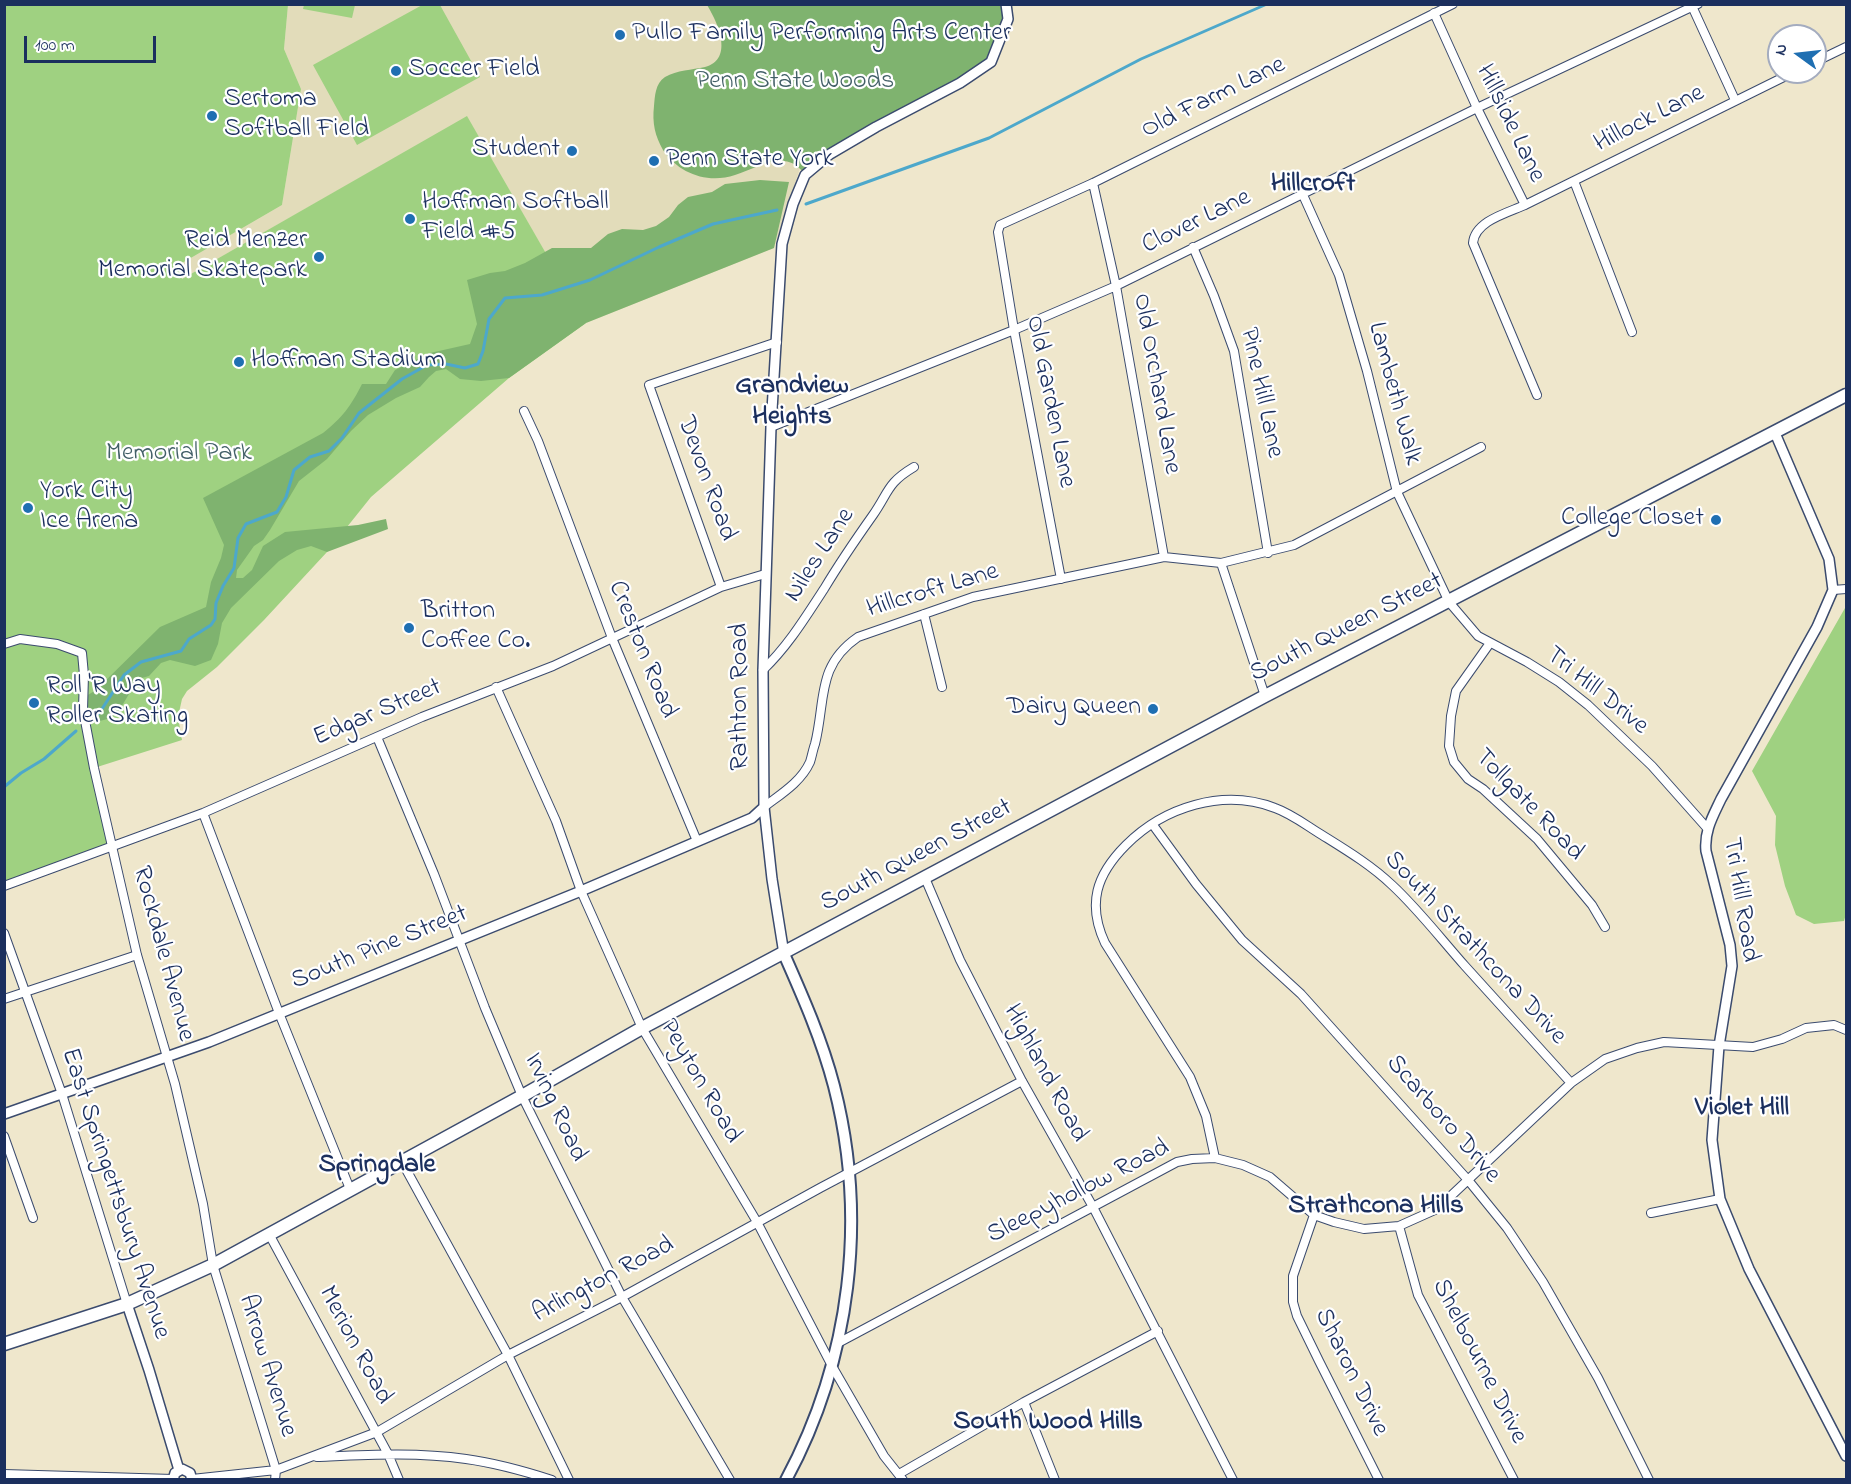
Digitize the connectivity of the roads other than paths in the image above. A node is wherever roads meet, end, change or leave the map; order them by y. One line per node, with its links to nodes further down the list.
1 (1006, 4): 19 (street, Rathton Road)
2 (1453, 4): 4 (street, Old Farm Lane)
3 (1694, 5): 8 (street); 9 (street, Clover Lane)
4 (1434, 14): 9 (street, Hillside Lane); 11 (street, Old Farm Lane)
5 (1846, 47): 6 (street)
6 (1827, 56)
7 (1769, 84): 8 (street, Hillock Lane)
8 (1735, 100): 10 (street, Hillock Lane)
9 (1477, 108): 12 (street, Clover Lane); 13 (street, Hillside Lane)
10 (1574, 181): 13 (street, Hillock Lane); 18 (street)
11 (1093, 183): 14 (street, Old Farm Lane); 16 (street, Old Orchard Lane)
12 (1304, 195): 15 (street, Clover Lane); 27 (street, Lambeth Walk)
13 (1525, 205): 20 (street, Hillside Lane)
14 (998, 232): 17 (street, Old Garden Lane)
15 (1193, 247): 16 (street, Clover Lane); 28 (street, Pine Hill Lane)
16 (1116, 286): 17 (street, Clover Lane); 29 (street, Old Orchard Lane)
17 (1014, 330): 23 (street, Clover Lane); 32 (street, Old Garden Lane)
18 (1632, 332)
19 (777, 342): 23 (street, Rathton Road); 33 (street, Devon Road)
20 (1537, 395)
21 (1846, 395): 24 (main road, South Queen Street)
22 (524, 411): 38 (street, Creston Road)
23 (771, 427): 31 (street, Rathton Road)
24 (1775, 433): 35 (street); 36 (main road, South Queen Street)
25 (1481, 447): 27 (street, Hillcroft Lane)
26 (914, 467): 41 (street, Niles Lane)
27 (1397, 492): 28 (street, Hillcroft Lane); 36 (street, Lambeth Walk)
28 (1268, 553): 30 (street, Hillcroft Lane)
29 (1164, 557): 30 (street, Hillcroft Lane); 32 (street, Hillcroft Lane)
30 (1221, 563): 44 (street)
31 (765, 574): 33 (street, Edgar Street); 41 (street, Rathton Road)
32 (1061, 579): 37 (street, Hillcroft Lane)
33 (721, 587): 38 (street, Edgar Street)
34 (1846, 589): 35 (street)
35 (1833, 590): 49 (street, Tri Hill Road)
36 (1449, 602): 39 (street, Tri Hill Drive); 44 (main road, South Queen Street)
37 (924, 614): 43 (street); 46 (street, Hillcroft Lane)
38 (612, 638): 42 (street, Edgar Street); 50 (street, Creston Road)
39 (1490, 643): 49 (street, Tri Hill Drive); 55 (street, Tollgate Road)
40 (4, 644): 51 (street, Rockdale Avenue)
41 (763, 670): 46 (street, Rathton Road)
42 (496, 687): 45 (street, Edgar Street); 54 (street, Peyton Road)
43 (942, 687)
44 (1265, 696): 52 (main road, South Queen Street)
45 (377, 737): 47 (street, Edgar Street); 57 (street, Irving Road)
46 (764, 807): 50 (street, South Pine Street); 58 (street, Rathton Road)
47 (203, 813): 51 (street, Edgar Street); 62 (street)
48 (1153, 825): 68 (street, South Strathcona Drive); 73 (street, South Strathcona Drive); 76 (street, Scarboro Drive)
49 (1707, 828): 65 (street, Tri Hill Road)
50 (697, 841): 54 (street, South Pine Street)
51 (113, 847): 53 (street, Edgar Street); 59 (street, Rockdale Avenue)
52 (925, 878): 58 (main road, South Queen Street); 67 (street, Highland Road)
53 (4, 886)
54 (581, 891): 57 (street, South Pine Street); 63 (street, Peyton Road)
55 (1605, 927)
56 (4, 933): 60 (street, East Springettsbury Avenue)
57 (459, 939): 62 (street, South Pine Street); 70 (street, Irving Road)
58 (784, 954): 63 (main road, South Queen Street); 75 (main road, Rathton Road)
59 (137, 955): 60 (street); 66 (street, Rockdale Avenue)
60 (25, 992): 61 (street); 69 (street, East Springettsbury Avenue)
61 (4, 999)
62 (279, 1013): 66 (street, South Pine Street); 77 (street)
63 (642, 1028): 70 (main road, South Queen Street); 83 (street, Peyton Road)
64 (1846, 1030): 65 (street, Sleepyhollow Road)
65 (1719, 1046): 68 (street, Sleepyhollow Road); 78 (street, Tri Hill Road)
66 (167, 1058): 69 (street, South Pine Street); 86 (street, Rockdale Avenue)
67 (1023, 1081): 75 (street, Arlington Road); 79 (street, Highland Road)
68 (1571, 1083): 76 (street, Sleepyhollow Road)
69 (62, 1094): 71 (street, South Pine Street); 88 (street, East Springettsbury Avenue)
70 (522, 1096): 74 (main road, South Queen Street); 87 (street, Irving Road)
71 (4, 1114)
72 (4, 1136): 82 (street)
73 (1215, 1158): 79 (street, Sleepyhollow Road); 81 (street, Sleepyhollow Road)
74 (402, 1162): 77 (main road, South Queen Street); 92 (street)
75 (849, 1174): 83 (street, Arlington Road); 90 (main road, Rathton Road)
76 (1468, 1180): 84 (street, Sleepyhollow Road); 115 (street, Scarboro Drive)
77 (350, 1189): 85 (main road, South Queen Street)
78 (1720, 1199): 80 (street); 97 (street, Tri Hill Road)
79 (1093, 1207): 89 (street, Highland Road); 90 (street, Sleepyhollow Road)
80 (1650, 1213)
81 (1314, 1215): 84 (street, Sleepyhollow Road); 113 (street, Sharon Drive)
82 (33, 1218)
83 (757, 1222): 87 (street, Arlington Road); 93 (street, Peyton Road)
84 (1399, 1226): 114 (street, Shelbourne Drive)
85 (269, 1234): 86 (main road, South Queen Street); 95 (street, Merion Road)
86 (213, 1265): 88 (main road, South Queen Street); 100 (street, Arrow Avenue)
87 (622, 1297): 92 (street, Arlington Road); 109 (street, Irving Road)
88 (127, 1304): 91 (main road, South Queen Street); 99 (street, East Springettsbury Avenue)
89 (1158, 1331): 94 (street); 112 (street, Highland Road)
90 (838, 1343): 93 (main road, Rathton Road)
91 (4, 1344)
92 (508, 1355): 95 (street, Arlington Road); 108 (street)
93 (832, 1366): 102 (street, Peyton Road); 110 (main road, Rathton Road)
94 (1024, 1402): 102 (street); 111 (street)
95 (376, 1432): 96 (street, Merion Road); 98 (street, Arlington Road)
96 (388, 1454): 98 (street); 106 (street, Merion Road); 107 (street)
97 (1846, 1456)
98 (309, 1457): 100 (street, Arlington Road)
99 (179, 1470): 103 (street); 104 (street)
100 (276, 1470): 104 (street, Arlington Road); 105 (street, Arrow Avenue)
101 (4, 1474): 103 (street)
102 (901, 1477)
103 (173, 1479)
104 (192, 1479)
105 (275, 1479)
106 (399, 1479)
107 (552, 1479)
108 (569, 1479)
109 (730, 1479)
110 (786, 1479)
111 (1055, 1479)
112 (1233, 1479)
113 (1379, 1479)
114 (1514, 1479)
115 (1649, 1479)

